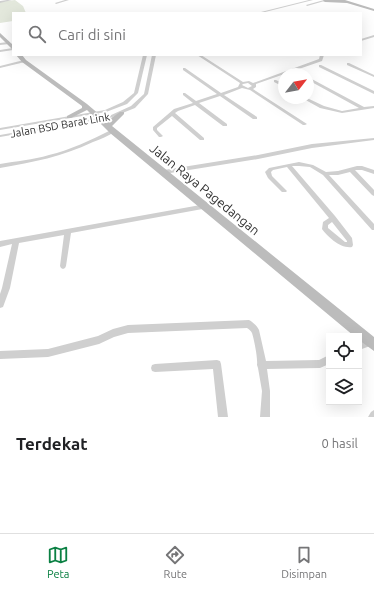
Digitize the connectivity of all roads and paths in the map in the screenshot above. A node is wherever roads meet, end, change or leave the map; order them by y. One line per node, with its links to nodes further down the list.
1 (11, 0): 7 (street)
2 (68, 0): 9 (street)
3 (312, 0): 10 (street)
4 (326, 0): 8 (street); 12 (street)
5 (341, 0): 8 (street)
6 (359, 0): 11 (street)
7 (0, 2)
8 (346, 2): 13 (street)
9 (56, 3)
10 (297, 4): 12 (street); 14 (street)
11 (374, 5)
12 (303, 6): 15 (street)
13 (374, 10)
14 (262, 12)
15 (278, 12)
16 (0, 34): 19 (street)
17 (374, 36): 18 (street)
18 (362, 40)
19 (8, 43): 20 (street); 21 (street)
20 (0, 44)
21 (12, 47)
22 (12, 48): 23 (street)
23 (0, 52)
24 (145, 56): 51 (street, Jalan BSD Barat Link)
25 (154, 56): 49 (street, Jalan BSD Barat Link)
26 (200, 56): 39 (street)
27 (322, 56): 32 (street)
28 (22, 58): 31 (street); 46 (street, Jalan Raya Pagedangan)
29 (348, 64): 35 (street)
30 (320, 66): 41 (street)
31 (0, 68)
32 (298, 68)
33 (184, 69): 43 (street)
34 (278, 76): 40 (street)
35 (374, 76)
36 (275, 81): 38 (street)
37 (314, 81): 48 (street)
38 (278, 83)
39 (242, 85): 40 (street); 40 (street); 43 (street)
40 (252, 86): 54 (street)
41 (374, 93)
42 (184, 94): 44 (street)
43 (221, 95): 44 (street); 53 (street)
44 (196, 103): 50 (street); 55 (street)
45 (314, 103): 48 (street)
46 (85, 105): 51 (street, Jalan Raya Pagedangan); 52 (street)
47 (374, 107): 48 (street)
48 (364, 109)
49 (122, 112): 51 (street, Jalan BSD Barat Link); 56 (street)
50 (172, 114): 59 (street); 60 (street)
51 (97, 116): 52 (street, Jalan BSD Barat Link); 56 (street, Jalan Raya Pagedangan); 58 (street, Jalan BSD Barat Link)
52 (69, 117): 57 (street, Jalan BSD Barat Link)
53 (254, 118)
54 (305, 124)
55 (225, 125)
56 (111, 128): 62 (street); 65 (street, Jalan Raya Pagedangan)
57 (0, 129)
58 (0, 136)
59 (161, 136)
60 (202, 139)
61 (374, 139): 65 (street)
62 (0, 166)
63 (289, 166): 67 (street); 68 (street); 71 (street)
64 (350, 170): 66 (street); 67 (street); 69 (street)
65 (164, 172): 70 (street, Jalan Raya Pagedangan)
66 (374, 172)
67 (325, 174): 72 (street)
68 (284, 191)
69 (374, 194)
70 (206, 206): 73 (street); 78 (street, Jalan Raya Pagedangan)
71 (333, 218)
72 (374, 228)
73 (68, 231): 74 (street); 76 (street)
74 (16, 241): 75 (street); 77 (street)
75 (0, 244)
76 (63, 266)
77 (0, 304)
78 (372, 344): 79 (street)
79 (362, 346)
80 (0, 355): 82 (street)
81 (326, 361): 82 (street)
82 (261, 365): 85 (street)
83 (155, 368): 84 (street)
84 (223, 417)
85 (265, 417)

